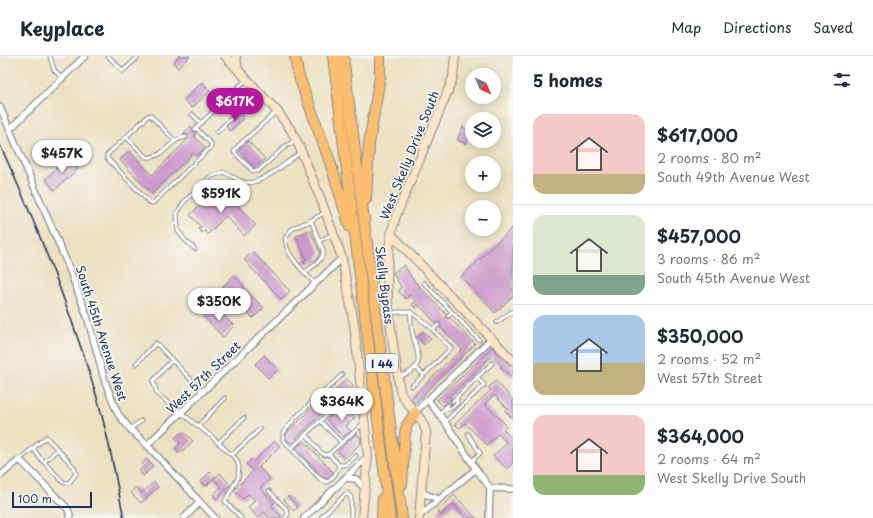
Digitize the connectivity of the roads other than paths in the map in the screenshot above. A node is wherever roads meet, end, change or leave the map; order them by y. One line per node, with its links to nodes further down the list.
1 (50, 56): 13 (lane)
2 (85, 56): 13 (street)
3 (108, 56): 11 (lane)
4 (225, 56): 12 (street)
5 (236, 56): 12 (street)
6 (295, 56): 34 (highway)
7 (333, 56): 34 (highway, Skelly Bypass / I 44)
8 (343, 56): 29 (highway, Skelly Bypass / I 44)
9 (380, 56): 29 (highway)
10 (455, 56): 31 (street, West Skelly Drive South)
11 (137, 57)
12 (238, 70): 14 (street)
13 (62, 78): 20 (street)
14 (247, 79): 15 (street); 19 (lane)
15 (259, 91): 17 (street); 21 (lane)
16 (0, 107): 20 (street, South 45th Avenue West)
17 (277, 110): 24 (street); 24 (lane)
18 (192, 114): 19 (lane)
19 (201, 123): 22 (lane)
20 (10, 129): 80 (street, South 45th Avenue West)
21 (217, 132)
22 (126, 137): 25 (lane); 25 (lane)
23 (186, 137): 25 (lane)
24 (296, 139): 26 (street)
25 (175, 141)
26 (302, 152): 27 (street); 33 (lane)
27 (324, 208): 28 (lane); 30 (street)
28 (311, 220): 32 (lane); 36 (lane)
29 (364, 223): 109 (highway, Skelly Bypass / I 44)
30 (334, 234): 32 (lane); 35 (street)
31 (391, 234): 42 (street, West Skelly Drive South); 47 (street)
32 (319, 241): 36 (lane)
33 (196, 249)
34 (358, 254): 98 (highway, Skelly Bypass / I 44)
35 (342, 258): 38 (street, West 57th Street); 62 (street)
36 (304, 273): 38 (lane)
37 (424, 283): 41 (lane)
38 (316, 284): 59 (street, West 57th Street)
39 (513, 311): 44 (lane)
40 (411, 312): 42 (lane); 46 (lane); 53 (lane)
41 (452, 312): 43 (lane); 48 (lane)
42 (390, 314): 57 (street, West Skelly Drive South)
43 (448, 316)
44 (497, 322)
45 (438, 325): 46 (lane)
46 (433, 330): 55 (lane)
47 (491, 339): 50 (street); 64 (street)
48 (479, 340)
49 (172, 360): 52 (lane); 59 (lane); 70 (lane)
50 (513, 361)
51 (492, 363): 56 (lane)
52 (136, 364)
53 (416, 366): 55 (lane); 57 (lane)
54 (342, 376): 61 (lane)
55 (424, 376): 58 (lane)
56 (477, 377): 63 (lane); 69 (lane)
57 (398, 378): 72 (street, West Skelly Drive South)
58 (412, 386)
59 (203, 392): 70 (street, West 57th Street)
60 (225, 398): 79 (lane)
61 (317, 398): 71 (lane); 89 (lane)
62 (363, 398): 71 (lane); 77 (street)
63 (457, 398): 65 (lane); 67 (lane)
64 (428, 400): 72 (street); 73 (street)
65 (453, 401)
66 (448, 405): 68 (lane)
67 (454, 406): 68 (lane); 69 (lane)
68 (444, 409): 73 (lane)
69 (458, 410): 78 (lane)
70 (182, 413): 79 (lane); 86 (street, West 57th Street)
71 (329, 413): 76 (lane)
72 (416, 413): 105 (street, West Skelly Drive South); 109 (highway)
73 (439, 414): 78 (street)
74 (244, 418): 85 (lane)
75 (140, 421): 80 (lane)
76 (320, 421): 82 (lane); 84 (lane)
77 (365, 422): 84 (lane); 93 (street)
78 (445, 422): 96 (street)
79 (198, 426): 85 (lane)
80 (130, 429): 86 (street, South 45th Avenue West)
81 (260, 430): 91 (lane)
82 (306, 434): 89 (lane); 90 (lane)
83 (468, 434): 96 (lane)
84 (342, 442): 90 (lane)
85 (218, 443): 91 (lane)
86 (147, 445): 108 (street, South 45th Avenue West)
87 (33, 448): 88 (lane); 94 (lane); 95 (lane)
88 (58, 449): 95 (lane); 95 (lane)
89 (291, 449): 97 (lane)
90 (329, 454): 97 (lane)
91 (232, 455): 114 (lane)
92 (356, 456): 97 (lane)
93 (368, 456): 101 (street); 102 (street)
94 (19, 460): 100 (street); 110 (street)
95 (44, 462)
96 (471, 462): 99 (street)
97 (339, 465)
98 (384, 468): 120 (highway); 121 (highway, Skelly Bypass / I 44)
99 (476, 469): 103 (street); 107 (street)
100 (0, 476)
101 (345, 478): 102 (street); 116 (street)
102 (364, 488): 119 (street)
103 (490, 488): 104 (street); 123 (street)
104 (513, 489)
105 (421, 490): 107 (street); 111 (street, West Skelly Drive South)
106 (269, 491): 115 (lane)
107 (438, 499): 111 (street)
108 (200, 502): 112 (street); 113 (street, South 45th Avenue West)
109 (400, 504): 122 (highway, Skelly Bypass / I 44)
110 (70, 516)
111 (419, 517)
112 (184, 518)
113 (215, 518)
114 (241, 518)
115 (285, 518)
116 (304, 518)
117 (320, 518): 118 (lane)
118 (351, 518)
119 (362, 518)
120 (382, 518)
121 (390, 518)
122 (402, 518)
123 (489, 518)

